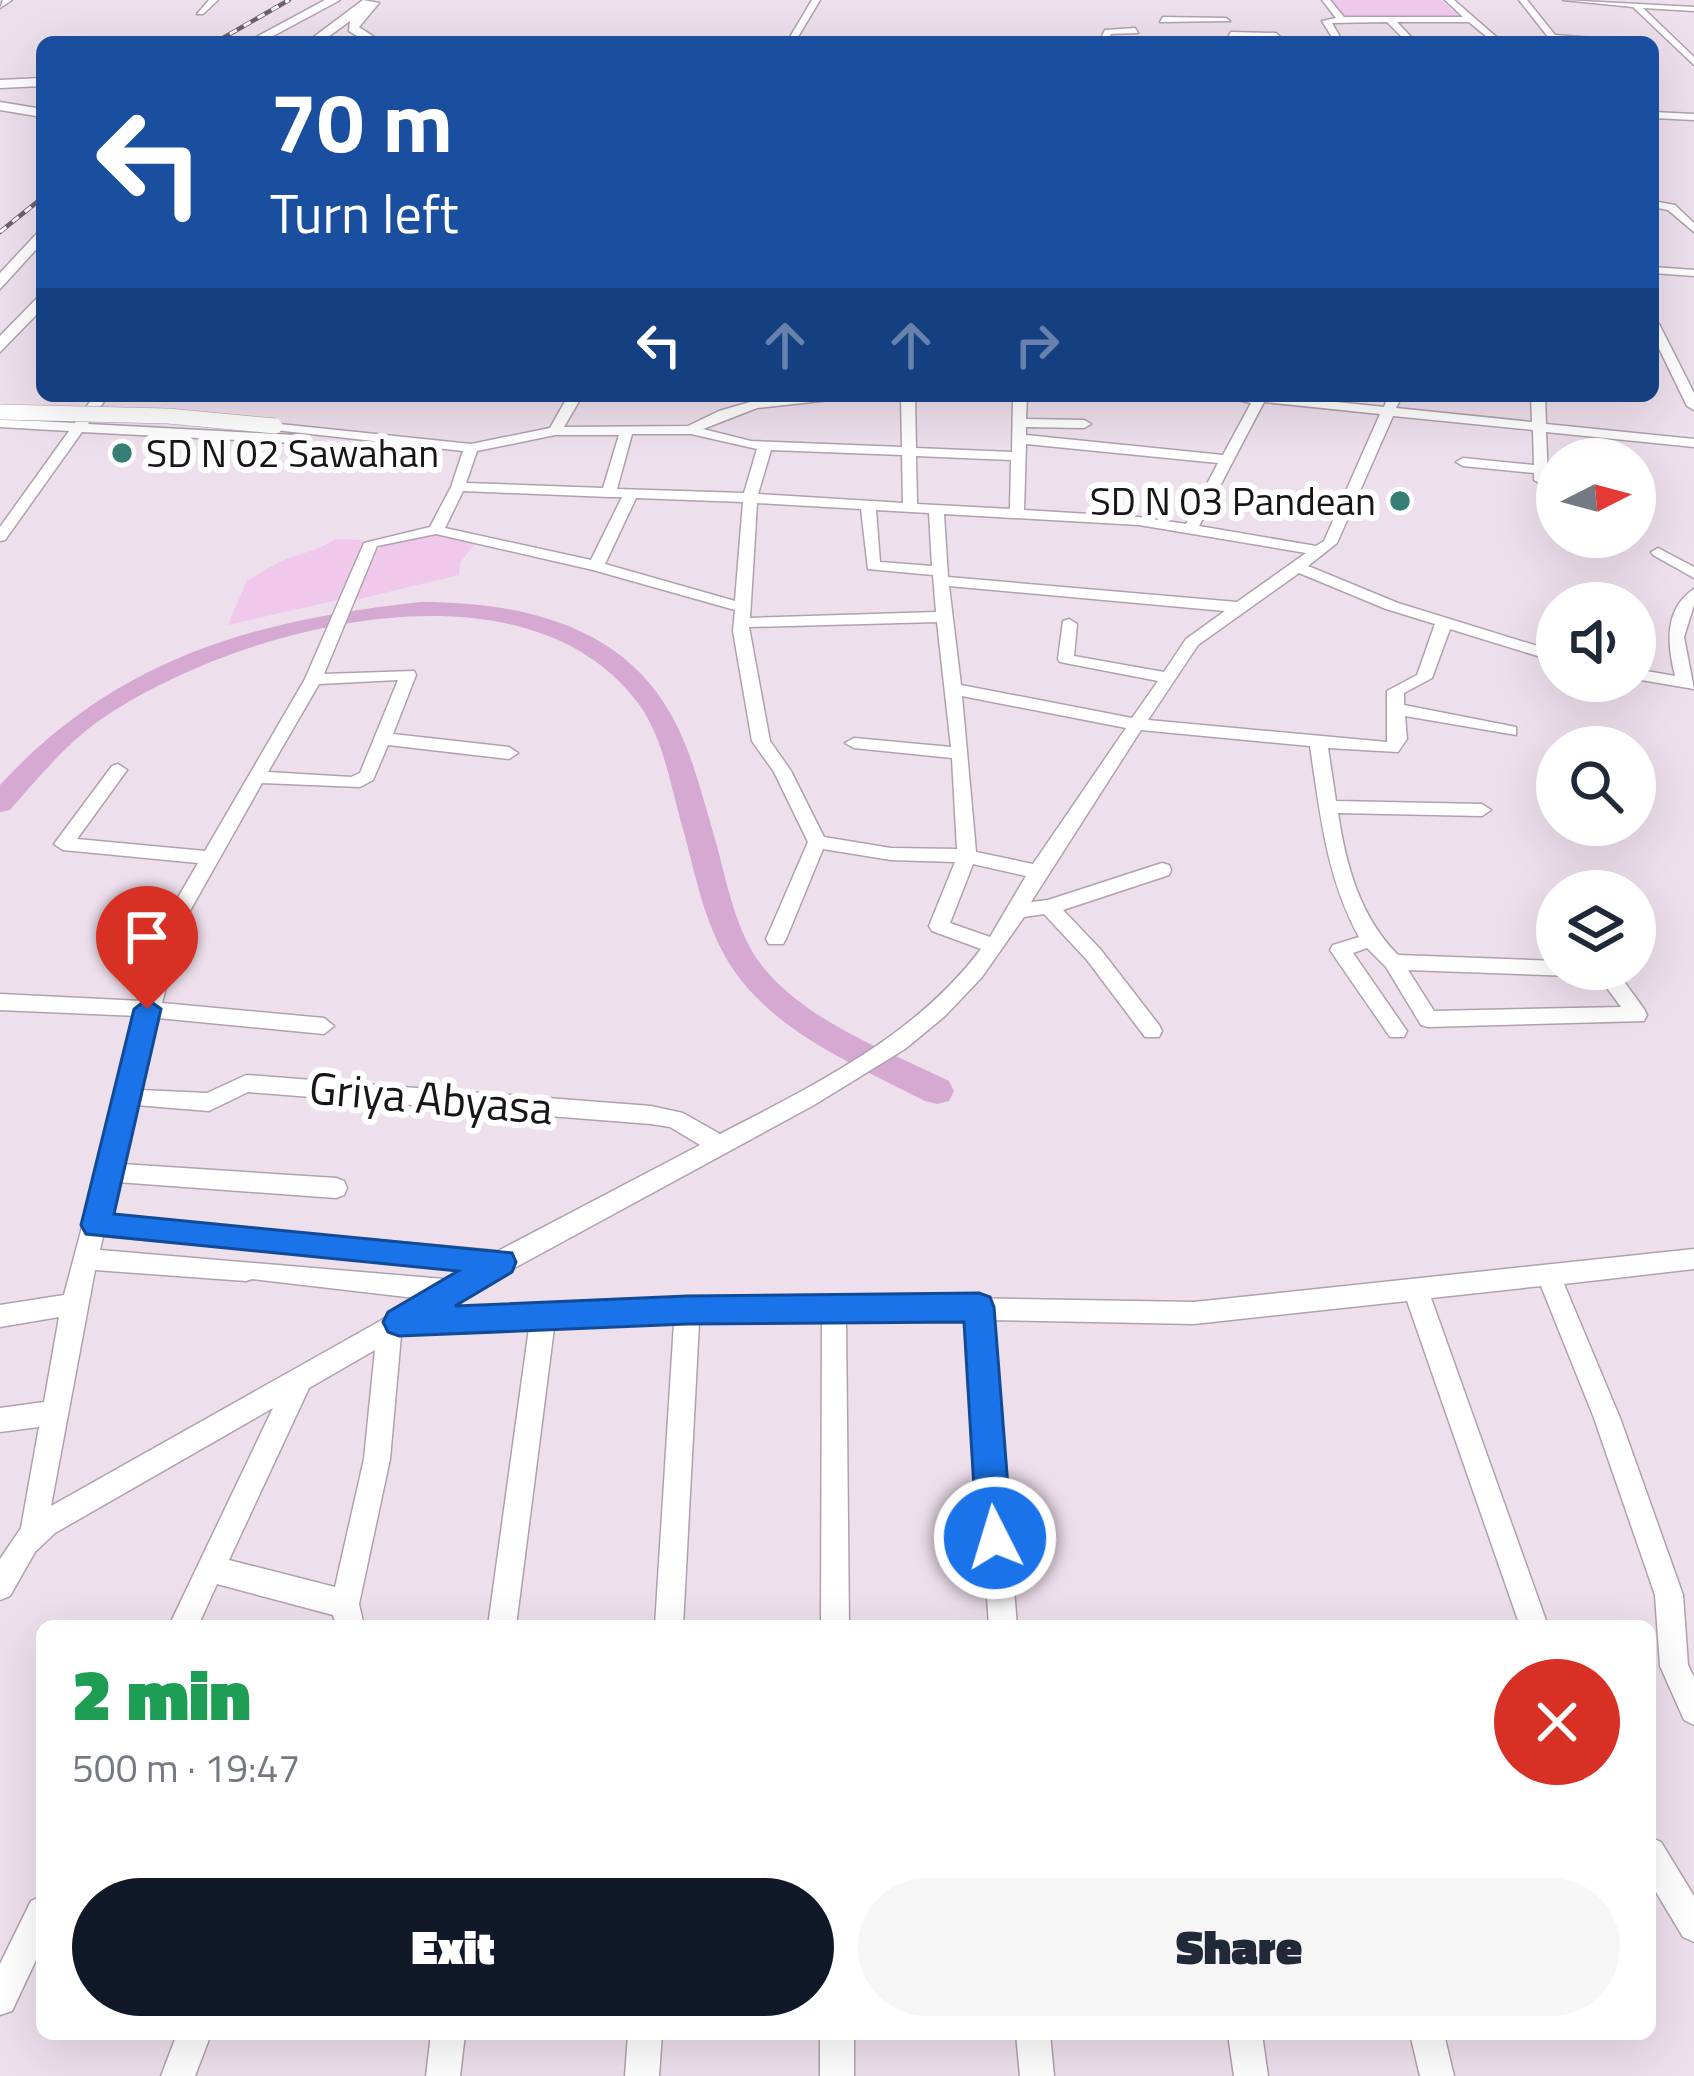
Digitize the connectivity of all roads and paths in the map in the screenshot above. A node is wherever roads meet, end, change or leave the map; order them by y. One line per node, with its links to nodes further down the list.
1 (8, 0): 12 (street)
2 (214, 0): 16 (street)
3 (334, 0): 25 (highway)
4 (346, 0): 26 (highway)
5 (374, 0): 27 (highway); 28 (highway)
6 (816, 0): 29 (street)
7 (1326, 0): 19 (street)
8 (1448, 0): 17 (street)
9 (1523, 0): 35 (street)
10 (1567, 0): 11 (street)
11 (1634, 4): 13 (street); 36 (street)
12 (0, 6)
13 (1673, 8): 14 (street); 22 (street)
14 (1694, 9)
15 (1244, 11): 21 (street)
16 (200, 12)
17 (1470, 19): 20 (street); 34 (street)
18 (1162, 20): 21 (street)
19 (1342, 20): 20 (street); 32 (street)
20 (1390, 20): 33 (street)
21 (1227, 23): 23 (street); 31 (street)
22 (1686, 23)
23 (1276, 26)
24 (1135, 31): 30 (street)
25 (265, 36)
26 (297, 36)
27 (322, 36)
28 (365, 36)
29 (795, 36)
30 (1106, 36)
31 (1276, 36)
32 (1335, 36)
33 (1406, 36)
34 (1491, 36)
35 (1552, 36)
36 (1694, 62)
37 (36, 83): 38 (highway)
38 (0, 90): 39 (highway)
39 (36, 94)
40 (0, 106): 41 (highway)
41 (36, 112)
42 (1659, 115): 43 (street)
43 (1694, 117)
44 (1659, 205): 45 (street)
45 (1694, 229)
46 (36, 240): 50 (highway)
47 (36, 266): 51 (highway)
48 (1659, 270): 49 (street)
49 (1694, 273)
50 (0, 284)
51 (0, 305)
52 (36, 305): 53 (highway)
53 (0, 346)
54 (1668, 353): 64 (street)
55 (97, 402): 67 (street)
56 (572, 402): 71 (street)
57 (771, 402): 70 (street)
58 (908, 402): 76 (street)
59 (1020, 402): 72 (street)
60 (1258, 402): 79 (street)
61 (1348, 402): 63 (street)
62 (1538, 402): 69 (street)
63 (1392, 404): 69 (street); 92 (street)
64 (1694, 406)
65 (0, 412): 77 (street, bridge)
66 (0, 423): 67 (street)
67 (82, 424): 77 (street); 91 (street)
68 (1084, 424): 72 (street)
69 (1539, 426): 74 (street); 80 (street)
70 (691, 430): 73 (street); 75 (street)
71 (555, 431): 73 (street); 77 (street)
72 (1021, 431): 78 (street); 79 (street)
73 (626, 432): 82 (street)
74 (1694, 443)
75 (765, 446): 76 (street); 84 (street)
76 (910, 450): 78 (street); 86 (street)
77 (469, 451): 81 (street)
78 (1019, 456): 88 (street)
79 (1227, 460): 89 (street)
80 (1463, 462)
81 (458, 488): 82 (street); 90 (street)
82 (609, 493): 83 (street)
83 (631, 494): 84 (street); 94 (street)
84 (750, 498): 85 (street); 100 (street)
85 (868, 504): 86 (street); 97 (street)
86 (910, 506): 87 (street)
87 (936, 508): 88 (street); 97 (street)
88 (1017, 513): 89 (street)
89 (1191, 528): 92 (street)
90 (436, 530): 94 (street); 106 (street)
91 (2, 532)
92 (1315, 550): 95 (street)
93 (1658, 553): 96 (street)
94 (596, 566): 100 (street)
95 (1301, 568): 99 (street); 102 (street)
96 (1694, 573)
97 (938, 576): 99 (street); 101 (street)
98 (1694, 594): 108 (street)
99 (1237, 607): 107 (street)
100 (741, 615): 101 (street); 122 (street)
101 (942, 617): 109 (street)
102 (1444, 622): 104 (street); 110 (street)
103 (1069, 625): 107 (street)
104 (1536, 650)
105 (1656, 678): 108 (street)
106 (313, 679): 113 (street); 119 (street)
107 (1168, 679): 111 (street)
108 (1690, 684)
109 (954, 689): 111 (street); 117 (street)
110 (1396, 709): 112 (street); 114 (street)
111 (1140, 725): 114 (street); 126 (street)
112 (1510, 731)
113 (385, 739): 116 (street); 119 (street)
114 (1318, 739): 120 (street)
115 (854, 743): 117 (street)
116 (509, 753)
117 (957, 753): 123 (street)
118 (118, 770): 124 (street)
119 (254, 777): 124 (street)
120 (1328, 807): 121 (street); 130 (street)
121 (1482, 810)
122 (817, 842): 123 (street); 129 (street)
123 (967, 856): 126 (street); 131 (street)
124 (211, 857): 136 (street)
125 (1162, 870): 127 (street)
126 (1038, 872): 128 (street)
127 (1048, 907): 128 (street); 138 (street)
128 (1020, 910): 131 (street)
129 (776, 939)
130 (1371, 940): 132 (street); 139 (street)
131 (995, 947): 141 (street)
132 (1394, 962): 133 (street); 134 (street)
133 (1536, 967)
134 (1618, 990)
135 (0, 1002): 136 (street)
136 (147, 1009): 137 (street); 142 (street)
137 (324, 1025)
138 (1151, 1031)
139 (1397, 1031)
140 (141, 1097): 141 (street, Griya Abyasa)
141 (719, 1145): 147 (street)
142 (108, 1172): 143 (street); 144 (street)
143 (336, 1187)
144 (96, 1225): 145 (street); 147 (street)
145 (88, 1259): 150 (street); 151 (street)
146 (1694, 1260): 148 (street)
147 (501, 1262): 150 (street)
148 (1548, 1276): 149 (street); 171 (street)
149 (1415, 1288): 153 (street); 170 (street)
150 (446, 1291): 157 (street)
151 (74, 1304): 155 (street); 159 (street)
152 (834, 1307): 153 (street); 154 (street); 168 (street)
153 (979, 1307): 169 (street)
154 (687, 1310): 156 (street); 167 (street)
155 (0, 1316)
156 (543, 1318): 157 (street); 166 (street)
157 (394, 1325): 158 (street); 164 (street)
158 (299, 1380): 161 (street); 162 (street)
159 (51, 1413): 160 (street); 161 (street)
160 (0, 1420)
161 (32, 1534): 163 (street)
162 (212, 1569): 164 (street); 165 (street)
163 (0, 1586)
164 (347, 1615)
165 (186, 1620)
166 (503, 1620)
167 (669, 1620)
168 (835, 1620)
169 (1004, 1620)
170 (1532, 1620)
171 (1694, 1711)
172 (1656, 1862): 174 (street)
173 (36, 1924): 175 (street)
174 (1694, 1926)
175 (0, 1999)
176 (192, 2040): 183 (street)
177 (447, 2040): 184 (street)
178 (645, 2040): 185 (street)
179 (837, 2040): 186 (street)
180 (1033, 2040): 187 (street)
181 (1246, 2040): 188 (street)
182 (1428, 2040): 189 (street)
183 (178, 2076)
184 (443, 2076)
185 (642, 2076)
186 (837, 2076)
187 (1036, 2076)
188 (1251, 2076)
189 (1436, 2076)

